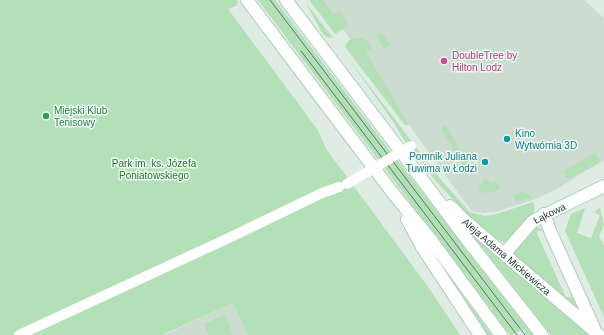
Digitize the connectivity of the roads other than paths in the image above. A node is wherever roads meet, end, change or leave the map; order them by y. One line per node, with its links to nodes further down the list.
1 (247, 0): 6 (main road)
2 (286, 0): 4 (main road, Aleja Adama Mickiewicza)
3 (411, 146): 10 (street, bridge)
4 (418, 174): 8 (main road, Aleja Adama Mickiewicza); 13 (main road, Aleja Adama Mickiewicza)
5 (604, 186): 7 (main road, Łąkowa)
6 (392, 192): 11 (main road); 12 (main road)
7 (544, 214): 8 (main road, Łąkowa); 9 (main road)
8 (504, 254): 9 (main road, Aleja Adama Mickiewicza)
9 (598, 334)
10 (20, 335)
11 (480, 335)
12 (501, 335)
13 (542, 335)

